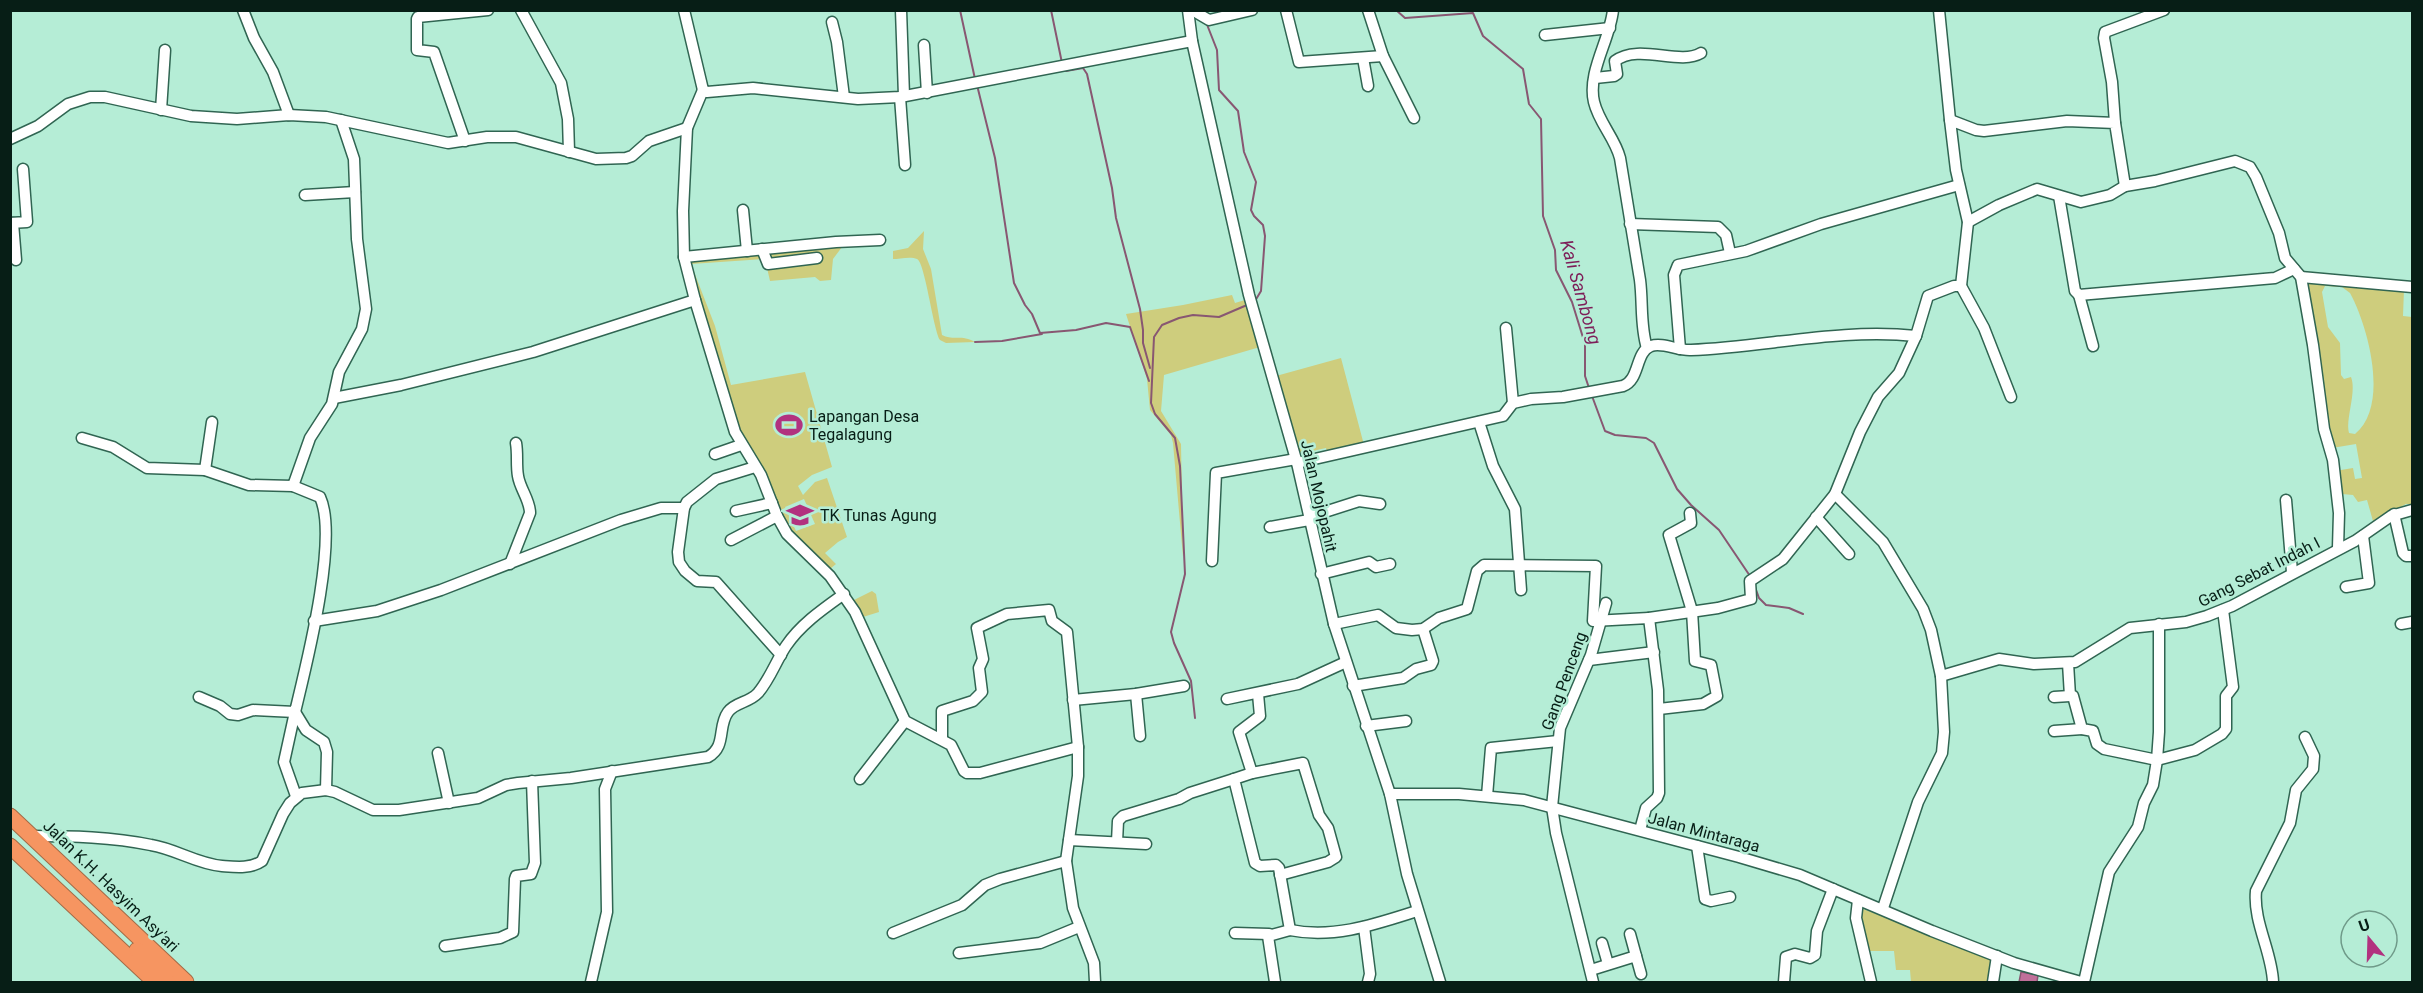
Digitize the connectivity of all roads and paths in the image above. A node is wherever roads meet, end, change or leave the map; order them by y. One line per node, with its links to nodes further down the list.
1 (243, 10): 30 (street)
2 (488, 10): 13 (street)
3 (521, 10): 38 (street)
4 (684, 10): 25 (street)
5 (901, 10): 28 (street)
6 (1190, 10): 7 (street); 17 (street, Jalan Mojopahit)
7 (1252, 10)
8 (1287, 10): 22 (street)
9 (1368, 10): 21 (street)
10 (1613, 10): 15 (street)
11 (1939, 10): 33 (street)
12 (2164, 10): 34 (street)
13 (417, 14): 37 (street)
14 (832, 22): 27 (street)
15 (1610, 28): 16 (street); 23 (street)
16 (1545, 34)
17 (1192, 41): 26 (street); 76 (street, Jalan Mojopahit)
18 (924, 45): 26 (street)
19 (165, 50): 29 (street)
20 (1701, 53): 23 (street)
21 (1383, 56): 22 (street); 31 (street)
22 (1363, 58): 24 (street)
23 (1595, 78): 49 (street)
24 (1368, 86)
25 (703, 90): 27 (street); 35 (street)
26 (927, 93): 28 (street)
27 (844, 97): 28 (street)
28 (902, 97): 39 (street)
29 (161, 110): 30 (street); 36 (street)
30 (289, 114): 32 (street)
31 (1414, 118)
32 (341, 120): 37 (street); 43 (street)
33 (1950, 120): 34 (street); 41 (street)
34 (2115, 123): 42 (street)
35 (687, 128): 38 (street); 54 (street)
36 (10, 139)
37 (465, 141): 38 (street)
38 (569, 152)
39 (905, 165)
40 (23, 169): 48 (street)
41 (1959, 185): 47 (street); 53 (street)
42 (2125, 186): 45 (street); 57 (street)
43 (355, 192): 44 (street); 68 (street)
44 (305, 195)
45 (2060, 196): 47 (street); 60 (street)
46 (743, 210): 52 (street)
47 (1968, 222): 58 (street)
48 (12, 223): 56 (street)
49 (1630, 224): 53 (street); 65 (street)
50 (880, 240): 51 (street)
51 (762, 249): 52 (street); 55 (street)
52 (747, 251): 54 (street)
53 (1730, 253): 66 (street)
54 (684, 257): 61 (street)
55 (817, 258)
56 (16, 260)
57 (2298, 273): 59 (street); 60 (street); 95 (street)
58 (1961, 286): 63 (street); 67 (street)
59 (2412, 286)
60 (2079, 295): 64 (street)
61 (695, 300): 68 (street); 74 (street)
62 (1506, 328): 69 (street)
63 (1916, 336): 66 (street); 80 (street)
64 (2093, 346)
65 (1647, 348): 66 (street); 69 (street)
66 (1680, 349)
67 (2011, 397)
68 (334, 398): 79 (street)
69 (1513, 403): 71 (street)
70 (212, 422): 78 (street)
71 (1479, 422): 76 (street); 101 (street)
72 (82, 438): 78 (street)
73 (516, 443): 99 (street)
74 (741, 445): 75 (street); 77 (street)
75 (715, 454)
76 (1297, 461): 91 (street, Jalan Mojopahit); 98 (street)
77 (755, 467): 82 (street); 84 (street)
78 (205, 470): 79 (street)
79 (293, 486): 111 (street)
80 (1834, 494): 90 (street); 122 (street)
81 (2286, 500): 102 (street)
82 (772, 503): 86 (street); 89 (street)
83 (1380, 504): 91 (street)
84 (684, 508): 99 (street); 118 (street)
85 (2412, 510): 88 (street, Gang Sebat Indah I)
86 (736, 511)
87 (1690, 513): 109 (street)
88 (2394, 514): 93 (street, Gang Sebat Indah I); 97 (street)
89 (777, 516): 94 (street); 106 (street)
90 (1816, 517): 96 (street); 109 (street)
91 (1309, 518): 92 (street); 103 (street, Jalan Mojopahit)
92 (1270, 527)
93 (2362, 536): 95 (street, Gang Sebat Indah I); 104 (street)
94 (731, 540)
95 (2338, 548): 102 (street, Gang Sebat Indah I)
96 (1849, 554)
97 (2412, 556)
98 (1212, 561)
99 (510, 564): 111 (street)
100 (1390, 564): 103 (street)
101 (1520, 565): 105 (street); 110 (street); 116 (street)
102 (2292, 572): 108 (street, Gang Sebat Indah I)
103 (1321, 574): 113 (street, Jalan Mojopahit)
104 (2346, 587)
105 (1521, 590)
106 (844, 594): 118 (street); 134 (street)
107 (1606, 603): 119 (street, Gang Penceng)
108 (2223, 610): 114 (street, Gang Sebat Indah I); 145 (street)
109 (1692, 611): 110 (street); 132 (street)
110 (1650, 618): 117 (street)
111 (314, 621): 133 (street)
112 (2412, 622): 115 (street)
113 (1334, 624): 116 (street); 120 (street, Jalan Mojopahit)
114 (2158, 624): 121 (street, Gang Sebat Indah I); 145 (street)
115 (2401, 624)
116 (1423, 629): 124 (street)
117 (1654, 652): 119 (street); 132 (street)
118 (781, 655): 146 (street)
119 (1589, 660): 142 (street, Gang Penceng)
120 (1346, 662): 124 (street, Jalan Mojopahit); 126 (street)
121 (2068, 663): 122 (street, Gang Sebat Indah I); 127 (street)
122 (1941, 676): 170 (street)
123 (1184, 686): 125 (street)
124 (1353, 686): 136 (street, Jalan Mojopahit)
125 (1136, 694): 131 (street); 139 (street)
126 (1258, 694): 130 (street); 147 (street)
127 (2070, 696): 129 (street); 137 (street)
128 (199, 697): 133 (street)
129 (2054, 697)
130 (1227, 699)
131 (1073, 700): 141 (street); 143 (street)
132 (1659, 709): 158 (street)
133 (295, 712): 151 (street); 153 (street)
134 (905, 721): 141 (street); 148 (street)
135 (1406, 721): 136 (street)
136 (1366, 726): 152 (street, Jalan Mojopahit)
137 (2082, 729): 138 (street); 145 (street)
138 (2054, 731)
139 (1140, 736)
140 (2305, 737): 201 (street)
141 (942, 739): 143 (street)
142 (1558, 741): 154 (street); 156 (street, Gang Penceng)
143 (1078, 747): 160 (street)
144 (438, 753): 155 (street)
145 (2157, 760): 200 (street)
146 (612, 771): 150 (street); 191 (street)
147 (1252, 773): 149 (street); 166 (street)
148 (860, 779)
149 (1234, 779): 161 (street); 166 (street)
150 (532, 781): 155 (street); 181 (street)
151 (326, 790): 153 (street); 155 (street)
152 (1390, 794): 154 (street, Jalan Mintaraga); 171 (street, Jalan Mojopahit)
153 (296, 796): 159 (street)
154 (1488, 796): 156 (street, Jalan Mintaraga)
155 (449, 803)
156 (1552, 807): 158 (street, Jalan Mintaraga); 186 (street, Gang Penceng)
157 (10, 816): 159 (highway, Jalan K.H. Hasyim Asy'ari)
158 (1640, 830): 164 (street, Jalan Mintaraga)
159 (32, 836): 172 (highway, Jalan K.H. Hasyim Asy'ari)
160 (1069, 840): 161 (street); 165 (street)
161 (1117, 842): 162 (street)
162 (1146, 844)
163 (10, 846): 188 (highway)
164 (1696, 846): 167 (street, Jalan Mintaraga); 168 (street)
165 (1066, 861): 173 (street); 176 (street)
166 (1280, 874): 175 (street)
167 (1833, 889): 169 (street, Jalan Mintaraga); 197 (street)
168 (1730, 897)
169 (1858, 900): 170 (street, Jalan Mintaraga); 198 (street)
170 (1883, 908): 184 (street, Jalan Mintaraga)
171 (1417, 911): 174 (street); 195 (street, Jalan Mojopahit)
172 (114, 914): 189 (highway); 190 (highway, Jalan K.H. Hasyim Asy'ari)
173 (1079, 927): 182 (street); 192 (street)
174 (1364, 927): 175 (street); 194 (street)
175 (1290, 930): 178 (street)
176 (893, 933)
177 (1234, 933): 178 (street)
178 (1269, 934): 193 (street)
179 (1629, 934): 183 (street)
180 (1602, 943): 185 (street)
181 (445, 946)
182 (959, 953)
183 (1636, 956): 185 (street); 187 (street)
184 (1997, 956): 199 (street); 200 (street, Jalan Mintaraga)
185 (1608, 964): 186 (street)
186 (1591, 970): 196 (street, Gang Penceng)
187 (1641, 974)
188 (155, 982)
189 (168, 982)
190 (186, 982)
191 (591, 982)
192 (1095, 982)
193 (1275, 982)
194 (1368, 982)
195 (1440, 982)
196 (1593, 982)
197 (1784, 982)
198 (1871, 982)
199 (1994, 982)
200 (2083, 982)
201 (2273, 982)

